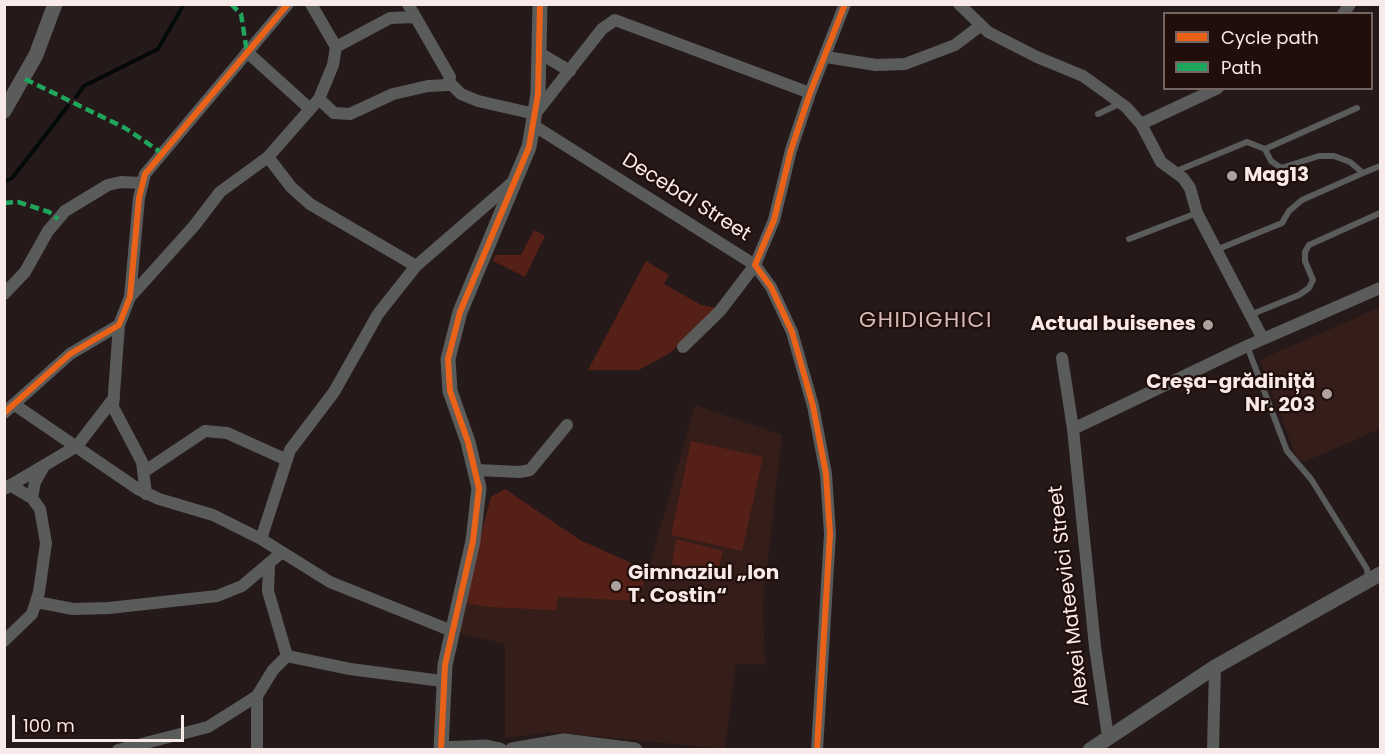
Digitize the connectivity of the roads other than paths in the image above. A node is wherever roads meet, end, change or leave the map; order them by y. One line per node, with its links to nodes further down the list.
1 (55, 4): 22 (street)
2 (288, 4): 11 (street)
3 (311, 4): 10 (street)
4 (408, 4): 8 (street)
5 (540, 4): 12 (street)
6 (845, 4): 13 (street)
7 (959, 4): 9 (street)
8 (414, 17): 10 (street); 15 (street)
9 (980, 27): 13 (street); 19 (street)
10 (336, 46): 18 (street)
11 (247, 52): 20 (street); 32 (street)
12 (541, 54): 14 (street); 24 (street)
13 (826, 57): 17 (street)
14 (570, 71): 17 (street); 24 (street)
15 (450, 83): 18 (street); 24 (street, Decebal Street)
16 (1214, 90): 25 (street)
17 (810, 93): 37 (street)
18 (319, 99): 20 (street)
19 (1121, 103): 23 (lane); 25 (street)
20 (309, 108): 27 (street)
21 (1357, 108): 26 (lane)
22 (4, 111)
23 (1098, 114)
24 (534, 120): 31 (street); 37 (street, Decebal Street)
25 (1141, 124): 29 (street)
26 (1265, 149): 29 (lane); 30 (lane)
27 (268, 157): 38 (street); 41 (street)
28 (1380, 166): 30 (lane)
29 (1174, 172): 33 (street)
30 (1363, 173): 36 (lane)
31 (518, 178): 38 (street); 57 (street)
32 (141, 183): 40 (street); 41 (street)
33 (1197, 213): 35 (lane); 36 (street)
34 (1380, 213): 42 (lane)
35 (1129, 239)
36 (1216, 250): 42 (street)
37 (755, 265): 46 (street, Decebal Street); 81 (street)
38 (416, 266): 54 (street)
39 (1380, 288): 44 (street)
40 (4, 294)
41 (130, 297): 43 (street)
42 (1250, 315): 44 (street)
43 (119, 325): 48 (street); 49 (street)
44 (1263, 339): 45 (street)
45 (1247, 346): 52 (street); 64 (lane)
46 (683, 347)
47 (1062, 358): 52 (street, Alexei Mateevici Street)
48 (114, 398): 53 (street); 56 (street)
49 (15, 405): 50 (street); 53 (street)
50 (4, 414)
51 (567, 425): 57 (street)
52 (1073, 429): 72 (street, Alexei Mateevici Street)
53 (77, 446): 55 (street); 59 (street)
54 (286, 460): 56 (street); 61 (street)
55 (45, 465): 58 (street); 60 (street)
56 (145, 471): 59 (street)
57 (477, 471): 66 (street)
58 (7, 487): 60 (street)
59 (146, 494): 61 (street)
60 (32, 498): 65 (street)
61 (261, 539): 62 (street)
62 (281, 553): 63 (street); 66 (street)
63 (268, 567): 65 (street); 68 (street)
64 (1374, 578): 69 (street)
65 (37, 602): 67 (street)
66 (452, 631): 70 (street)
67 (4, 641)
68 (287, 656): 70 (street); 71 (street)
69 (1215, 667): 72 (street); 83 (street)
70 (442, 681): 74 (street)
71 (257, 696): 76 (street); 77 (street)
72 (1108, 737): 82 (street)
73 (536, 746): 79 (street); 80 (street)
74 (441, 749): 75 (street)
75 (457, 749): 78 (street)
76 (118, 750)
77 (257, 750)
78 (500, 750)
79 (512, 750)
80 (635, 750)
81 (817, 750)
82 (1090, 750)
83 (1213, 750)

